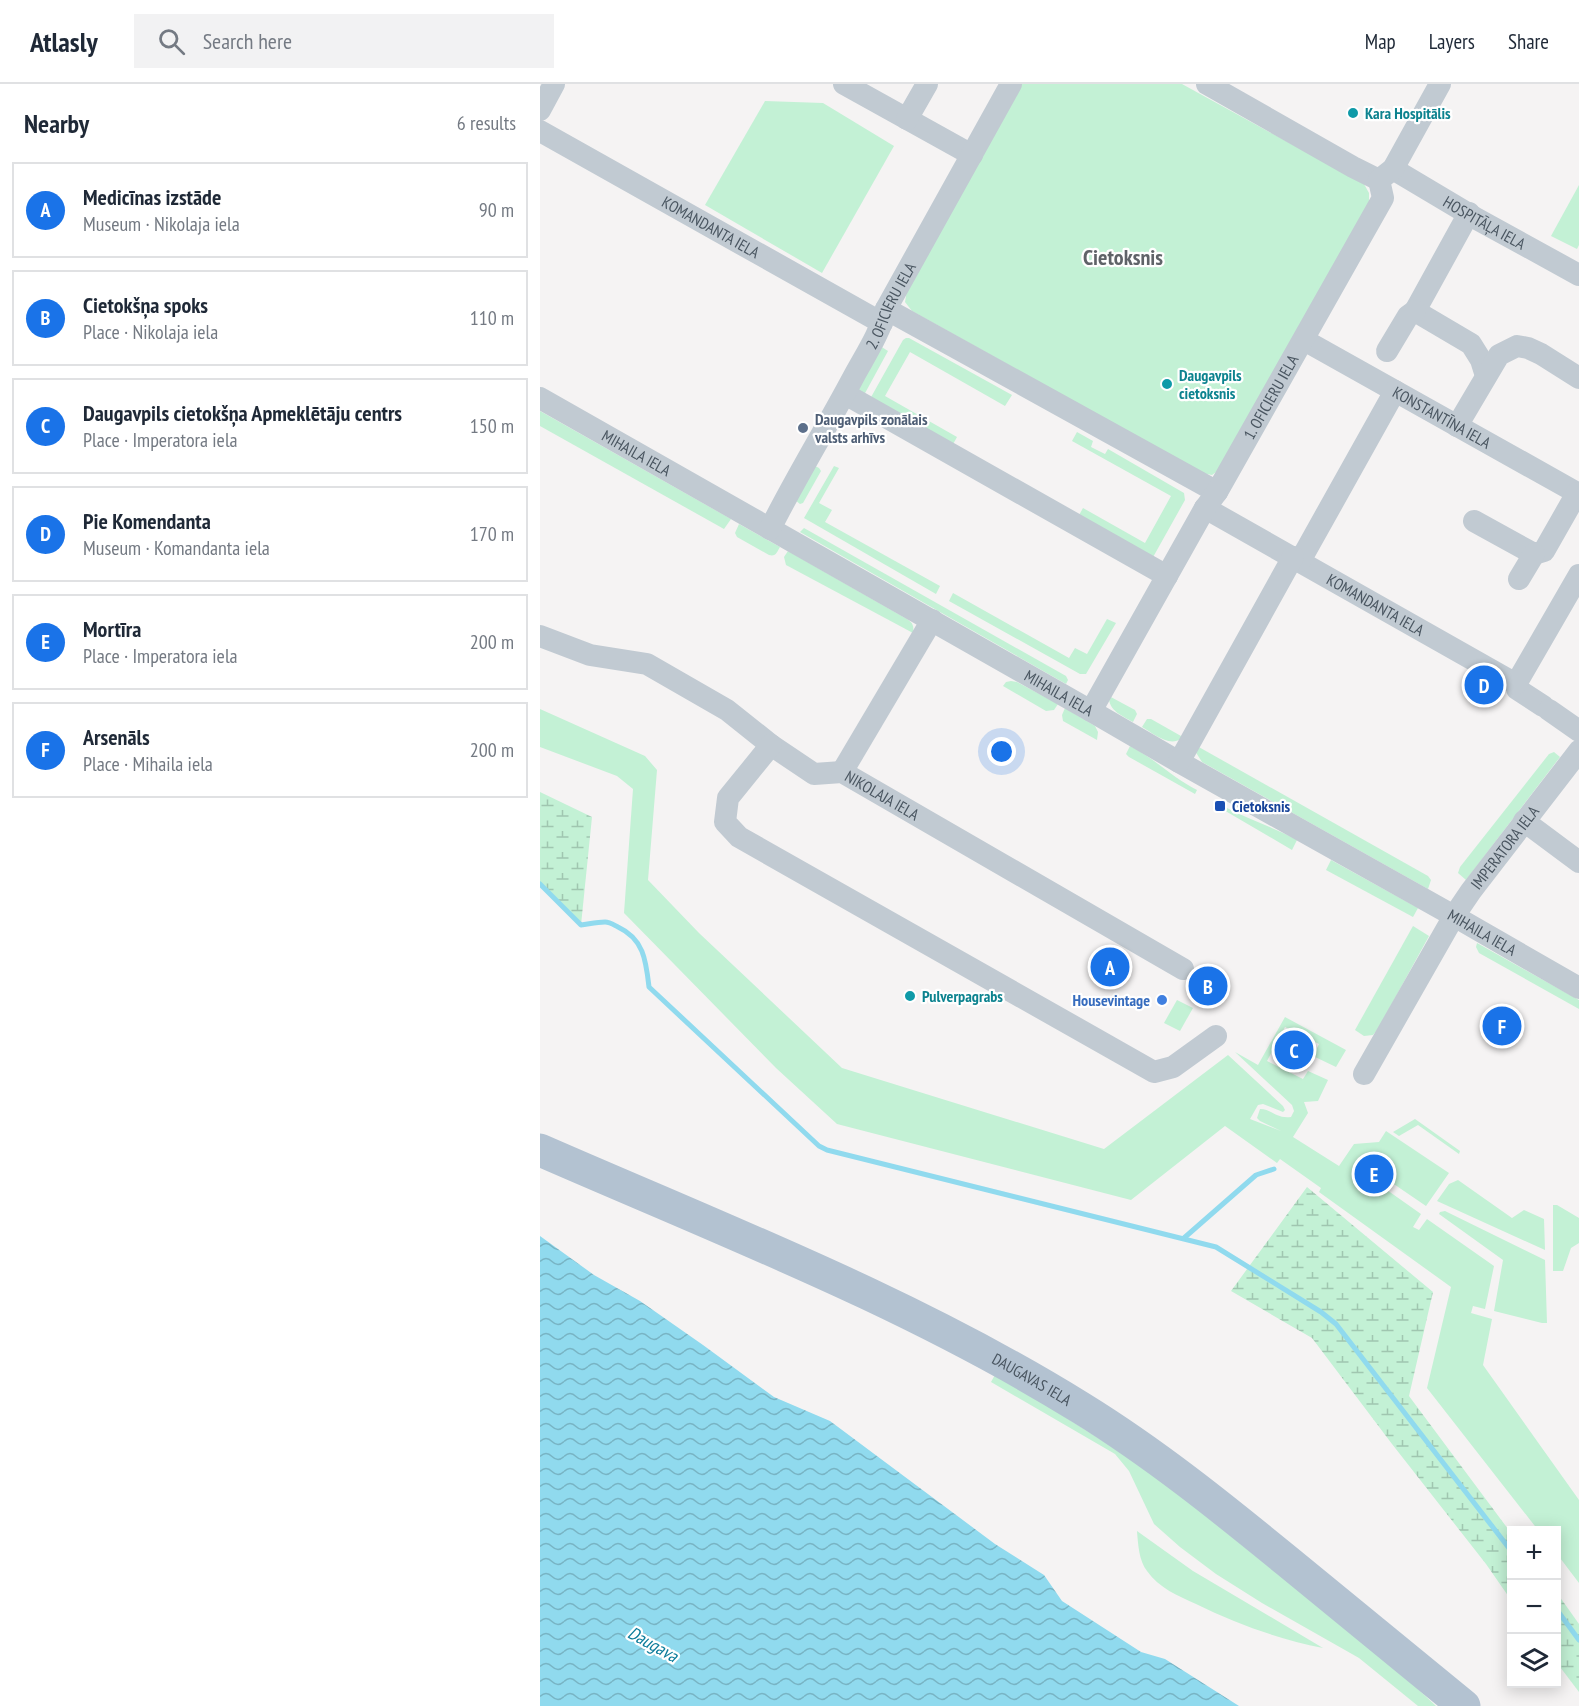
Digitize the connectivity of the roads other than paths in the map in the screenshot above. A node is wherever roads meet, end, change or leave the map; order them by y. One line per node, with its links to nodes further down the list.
1 (554, 84): 7 (street)
2 (844, 84): 8 (street)
3 (927, 84): 8 (street)
4 (1011, 84): 10 (street, 2. OFICIERU IELA)
5 (1207, 84): 11 (street, HOSPITĀĻA IELA)
6 (1440, 84): 11 (street, 1. OFICIERU IELA)
7 (540, 110)
8 (907, 119): 10 (street)
9 (540, 131): 15 (street, KOMANDANTA IELA)
10 (972, 155): 15 (street, 2. OFICIERU IELA)
11 (1386, 174): 12 (street, HOSPITĀĻA IELA); 16 (street, 1. OFICIERU IELA)
12 (1469, 213): 13 (street, HOSPITĀĻA IELA); 14 (street)
13 (1579, 275)
14 (1415, 311): 17 (street); 18 (street)
15 (884, 316): 21 (street, 2. OFICIERU IELA); 25 (street, KOMANDANTA IELA)
16 (1304, 340): 20 (street, KONSTANTĪNA IELA); 25 (street, 1. OFICIERU IELA)
17 (1387, 351)
18 (1486, 376): 19 (street); 23 (street)
19 (1579, 378)
20 (1395, 391): 23 (street, KONSTANTĪNA IELA); 29 (street)
21 (845, 394): 27 (street, 2. OFICIERU IELA); 31 (street)
22 (540, 398): 27 (street, MIHAILA IELA)
23 (1457, 426): 24 (street, KONSTANTĪNA IELA)
24 (1578, 494): 28 (street)
25 (1211, 500): 29 (street, KOMANDANTA IELA); 31 (street, 1. OFICIERU IELA)
26 (1474, 521): 28 (street)
27 (770, 529): 33 (street, MIHAILA IELA)
28 (1534, 554): 32 (street)
29 (1296, 559): 35 (street, KOMANDANTA IELA); 40 (street)
30 (1579, 575): 35 (street)
31 (1167, 576): 36 (street, 1. OFICIERU IELA)
32 (1519, 579)
33 (932, 620): 36 (street, MIHAILA IELA); 41 (street)
34 (540, 636): 38 (street, NIKOLAJA IELA)
35 (1516, 684): 37 (street, KOMANDANTA IELA)
36 (1091, 711): 40 (street, MIHAILA IELA)
37 (1579, 731)
38 (771, 745): 41 (street, NIKOLAJA IELA); 47 (street)
39 (1579, 751): 42 (street, IMPERATORA IELA)
40 (1179, 762): 44 (street, MIHAILA IELA)
41 (842, 772): 45 (street, NIKOLAJA IELA)
42 (1524, 821): 43 (street); 44 (street, IMPERATORA IELA)
43 (1579, 862)
44 (1454, 916): 46 (street, MIHAILA IELA); 48 (street, IMPERATORA IELA)
45 (1183, 969)
46 (1579, 988)
47 (1216, 1036)
48 (1364, 1074)
49 (540, 1150): 50 (main road, DAUGAVAS IELA)
50 (1464, 1706)

